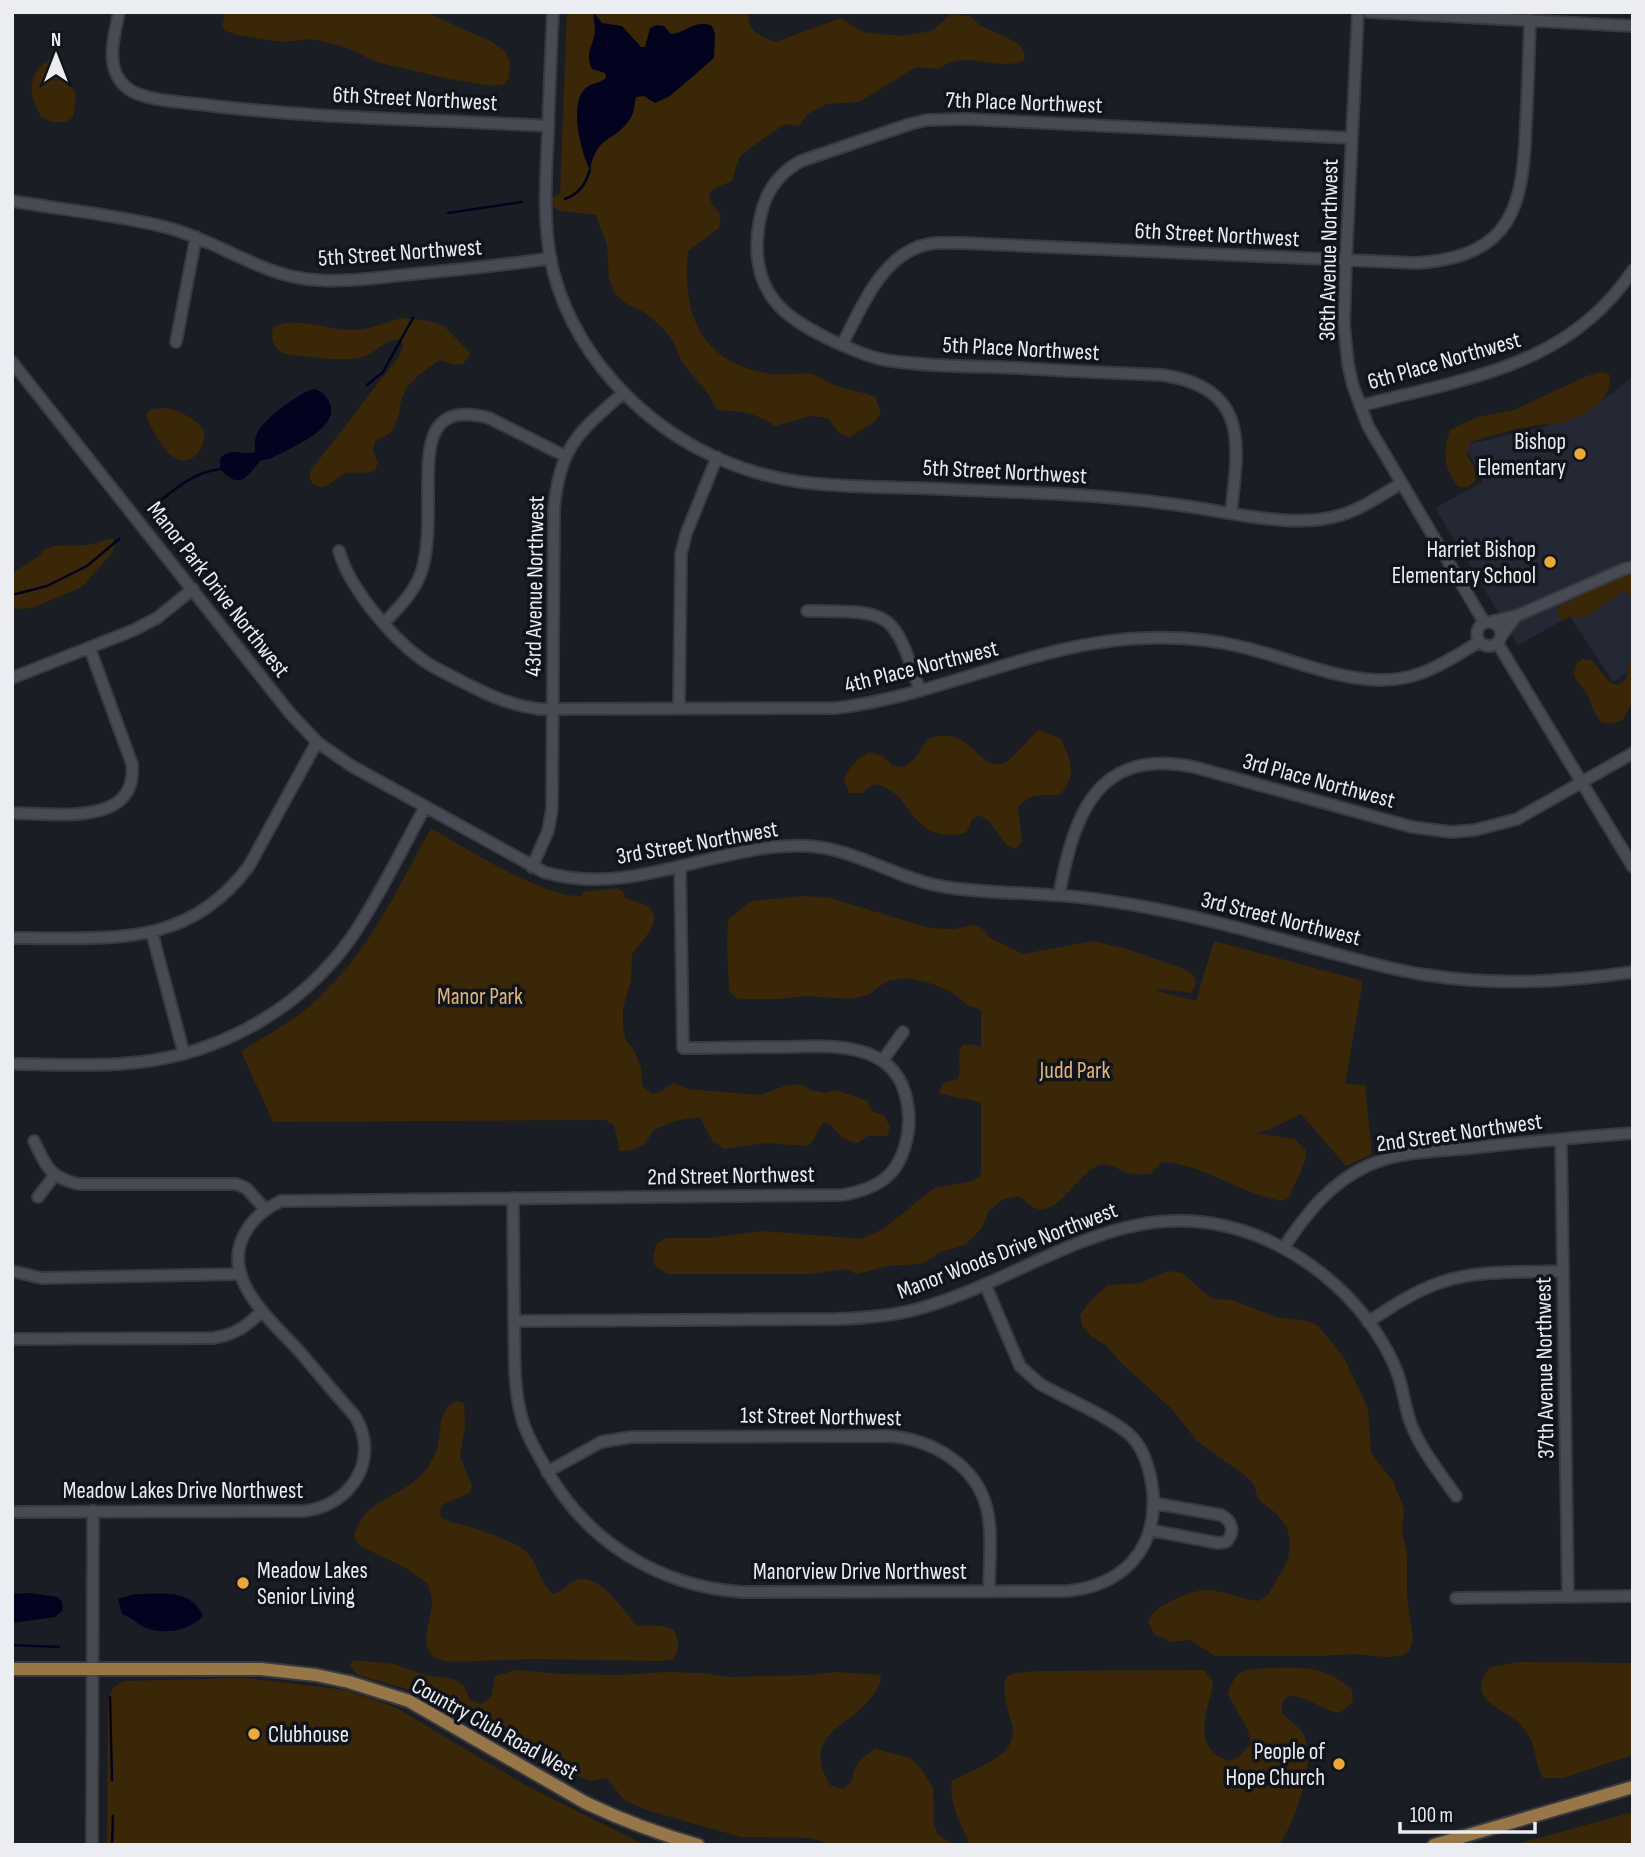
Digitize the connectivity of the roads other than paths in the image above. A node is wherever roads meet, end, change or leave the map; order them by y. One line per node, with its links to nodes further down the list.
1 (119, 12): 7 (street, 6th Street Northwest)
2 (553, 12): 7 (street)
3 (1358, 12): 8 (street, 36th Avenue Northwest)
4 (1369, 12): 5 (street)
5 (1530, 20): 6 (street); 13 (street, 6th Street Northwest)
6 (1633, 26)
7 (548, 126): 12 (street)
8 (1351, 138): 11 (street, 7th Place Northwest); 13 (street, 36th Avenue Northwest)
9 (12, 201): 10 (street, 5th Street Northwest)
10 (196, 237): 12 (street, 5th Street Northwest); 15 (street)
11 (757, 244): 16 (street, 5th Place Northwest)
12 (551, 258): 18 (street)
13 (1346, 261): 16 (street, 6th Street Northwest); 19 (street, 36th Avenue Northwest)
14 (1633, 270): 19 (street, 6th Place Northwest)
15 (176, 342)
16 (842, 345): 23 (street, 5th Place Northwest)
17 (12, 362): 26 (street, Manor Park Drive Northwest)
18 (623, 393): 20 (street, 43rd Avenue Northwest); 21 (street, 5th Street Northwest)
19 (1360, 406): 22 (street, 36th Avenue Northwest)
20 (565, 456): 30 (street); 37 (street, 43rd Avenue Northwest)
21 (717, 457): 23 (street, 5th Street Northwest); 36 (street)
22 (1400, 484): 23 (street, 5th Street Northwest); 29 (street, 36th Avenue Northwest)
23 (1231, 512)
24 (339, 551): 30 (street, 4th Place Northwest)
25 (1633, 567): 28 (street)
26 (193, 589): 33 (street); 38 (street, Manor Park Drive Northwest)
27 (807, 611): 35 (street)
28 (1516, 616): 29 (street); 31 (street)
29 (1488, 622): 31 (street, 36th Avenue Northwest); 32 (street)
30 (384, 623): 37 (street, 4th Place Northwest)
31 (1500, 640): 32 (street); 40 (street, 36th Avenue Northwest)
32 (1479, 642): 35 (street, 4th Place Northwest)
33 (90, 649): 34 (street); 42 (street)
34 (12, 678)
35 (920, 691): 36 (street, 4th Place Northwest)
36 (679, 709): 37 (street, 4th Place Northwest)
37 (552, 710): 43 (street, 43rd Avenue Northwest)
38 (317, 742): 41 (street, Manor Park Drive Northwest); 47 (street)
39 (1633, 753): 40 (street, 3rd Place Northwest)
40 (1583, 784): 45 (street, 36th Avenue Northwest); 46 (street, 3rd Place Northwest)
41 (425, 807): 43 (street, 3rd Street Northwest); 51 (street)
42 (12, 813)
43 (532, 867): 44 (street, 3rd Street Northwest)
44 (680, 867): 46 (street, 3rd Street Northwest); 52 (street)
45 (1633, 867)
46 (1059, 895): 49 (street, 3rd Street Northwest)
47 (152, 933): 48 (street); 51 (street)
48 (12, 938)
49 (1633, 972)
50 (903, 1032): 52 (street)
51 (184, 1054): 53 (street)
52 (883, 1060): 59 (street, 2nd Street Northwest)
53 (12, 1065)
54 (1633, 1133): 55 (street, 2nd Street Northwest)
55 (1561, 1139): 61 (street, 2nd Street Northwest); 62 (street, 37th Avenue Northwest)
56 (34, 1141): 57 (street)
57 (54, 1176): 58 (street); 60 (street)
58 (38, 1196)
59 (513, 1198): 60 (street); 67 (street, Manorview Drive Northwest)
60 (266, 1210): 64 (street, Meadow Lakes Drive Northwest)
61 (1284, 1247): 65 (street, Manor Woods Drive Northwest); 68 (street, Manor Woods Drive Northwest)
62 (1563, 1271): 68 (street); 78 (street, 37th Avenue Northwest)
63 (12, 1272): 64 (street)
64 (241, 1274): 66 (street, Meadow Lakes Drive Northwest)
65 (985, 1284): 67 (street, Manor Woods Drive Northwest); 72 (street, Manorview Drive Northwest)
66 (262, 1311): 69 (street); 73 (street, Meadow Lakes Drive Northwest)
67 (514, 1321): 70 (street, Manorview Drive Northwest)
68 (1368, 1322): 71 (street, Manor Woods Drive Northwest)
69 (12, 1339)
70 (547, 1472): 76 (street, Manorview Drive Northwest); 76 (street, 1st Street Northwest)
71 (1456, 1496)
72 (1153, 1503): 75 (street, Manorview Drive Northwest); 75 (street)
73 (93, 1511): 74 (street, Meadow Lakes Drive Northwest); 81 (street)
74 (12, 1512)
75 (1150, 1530): 76 (street, Manorview Drive Northwest)
76 (989, 1591)
77 (1633, 1596): 78 (street)
78 (1568, 1597): 79 (street)
79 (1456, 1598)
80 (12, 1670): 81 (main road, Country Club Road West)
81 (94, 1670): 83 (street); 84 (main road, Country Club Road West)
82 (1633, 1787): 85 (main road)
83 (92, 1845)
84 (698, 1845)
85 (1434, 1845)

